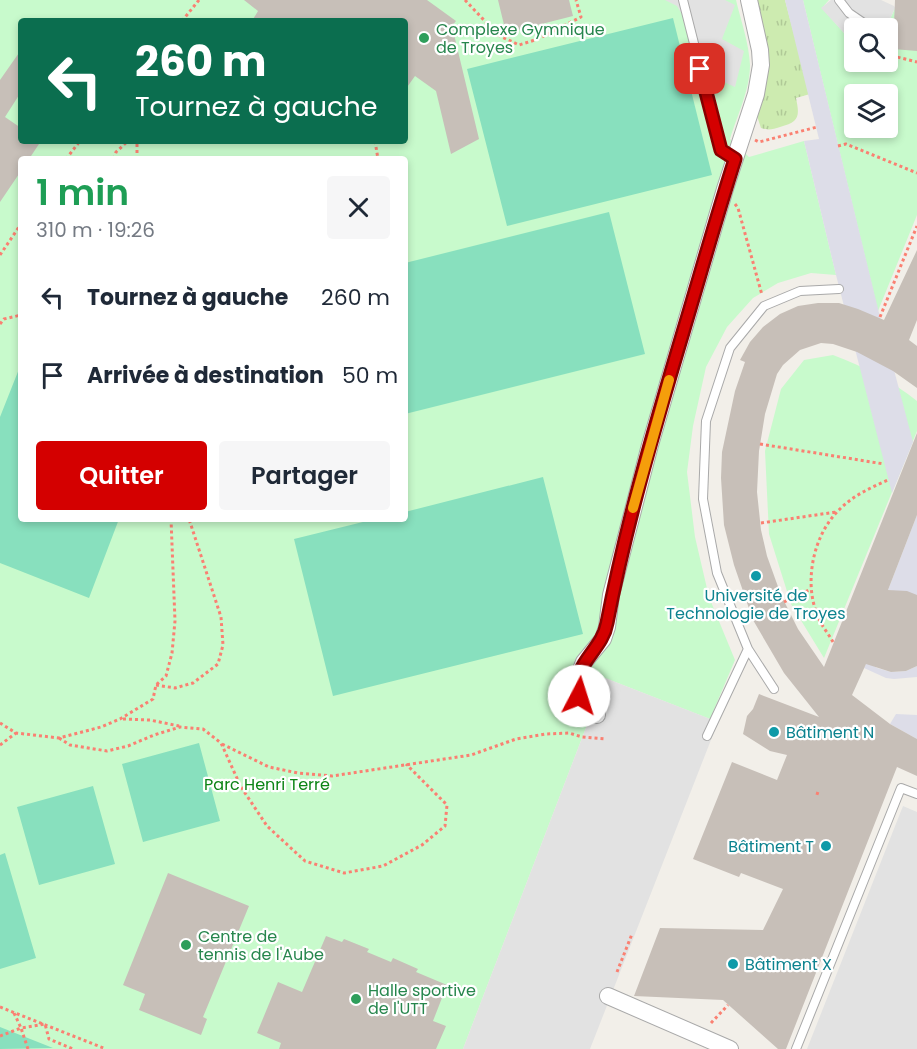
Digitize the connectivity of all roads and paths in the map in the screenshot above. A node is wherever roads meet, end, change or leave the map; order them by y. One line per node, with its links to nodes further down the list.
1 (199, 0): 7 (path)
2 (465, 0): 3 (path)
3 (576, 0)
4 (682, 0): 18 (lane)
5 (748, 0): 12 (street)
6 (838, 0): 8 (lane)
7 (184, 18)
8 (856, 18)
9 (898, 57): 10 (path)
10 (917, 62)
11 (817, 127): 12 (path)
12 (743, 135): 18 (street)
13 (78, 144): 16 (path)
14 (125, 144): 17 (path)
15 (838, 146): 19 (path)
16 (68, 156)
17 (115, 156)
18 (735, 159): 42 (street)
19 (917, 172)
20 (733, 199): 25 (path)
21 (917, 226): 27 (path)
22 (18, 228): 23 (path)
23 (0, 255)
24 (839, 289): 25 (lane)
25 (764, 306): 39 (lane)
26 (18, 316): 28 (path)
27 (880, 317)
28 (0, 324)
29 (760, 444): 30 (path)
30 (884, 464)
31 (888, 480): 32 (path)
32 (836, 512): 35 (path); 36 (path)
33 (171, 522): 40 (path)
34 (190, 522): 40 (path)
35 (760, 523)
36 (811, 589): 37 (path); 38 (path)
37 (784, 602)
38 (833, 642)
39 (748, 649): 41 (lane); 47 (lane)
40 (156, 685): 43 (path)
41 (774, 689)
42 (597, 715)
43 (120, 719): 45 (path); 48 (path)
44 (0, 723): 46 (path)
45 (180, 727): 48 (path); 50 (path)
46 (16, 733): 48 (path); 51 (path)
47 (707, 736)
48 (59, 738)
49 (605, 739): 52 (path)
50 (221, 743): 52 (path); 52 (path)
51 (0, 746)
52 (406, 764)
53 (917, 794): 68 (lane)
54 (632, 934): 55 (path)
55 (617, 972)
56 (608, 996): 63 (street)
57 (728, 1005): 63 (path)
58 (0, 1006): 59 (path)
59 (13, 1012): 60 (path); 61 (path)
60 (45, 1024): 61 (path); 65 (path); 66 (path)
61 (21, 1028): 62 (path); 64 (path)
62 (0, 1036)
63 (699, 1036): 67 (street)
64 (28, 1049)
65 (73, 1049)
66 (106, 1049)
67 (730, 1049)
68 (795, 1049)

